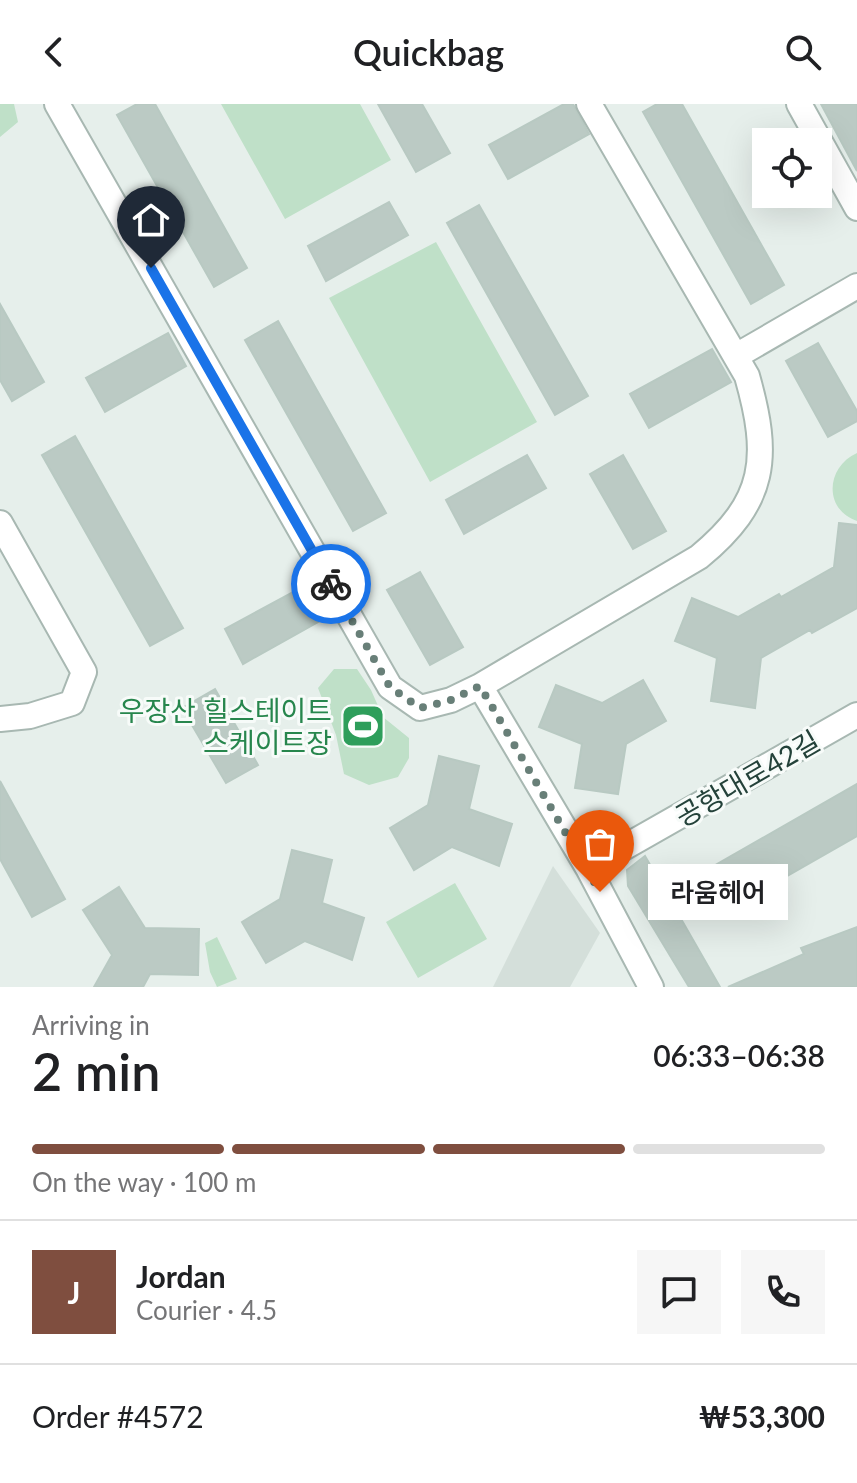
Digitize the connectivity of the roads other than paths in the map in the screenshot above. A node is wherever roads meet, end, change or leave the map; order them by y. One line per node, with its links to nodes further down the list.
1 (57, 104): 8 (street)
2 (589, 104): 6 (street)
3 (799, 104): 4 (street)
4 (857, 208)
5 (857, 286): 6 (street)
6 (736, 356): 8 (street)
7 (0, 523): 9 (street)
8 (480, 686): 11 (street)
9 (0, 719)
10 (854, 724): 11 (street, 공항대로42길)
11 (588, 868): 12 (street)
12 (651, 987)

